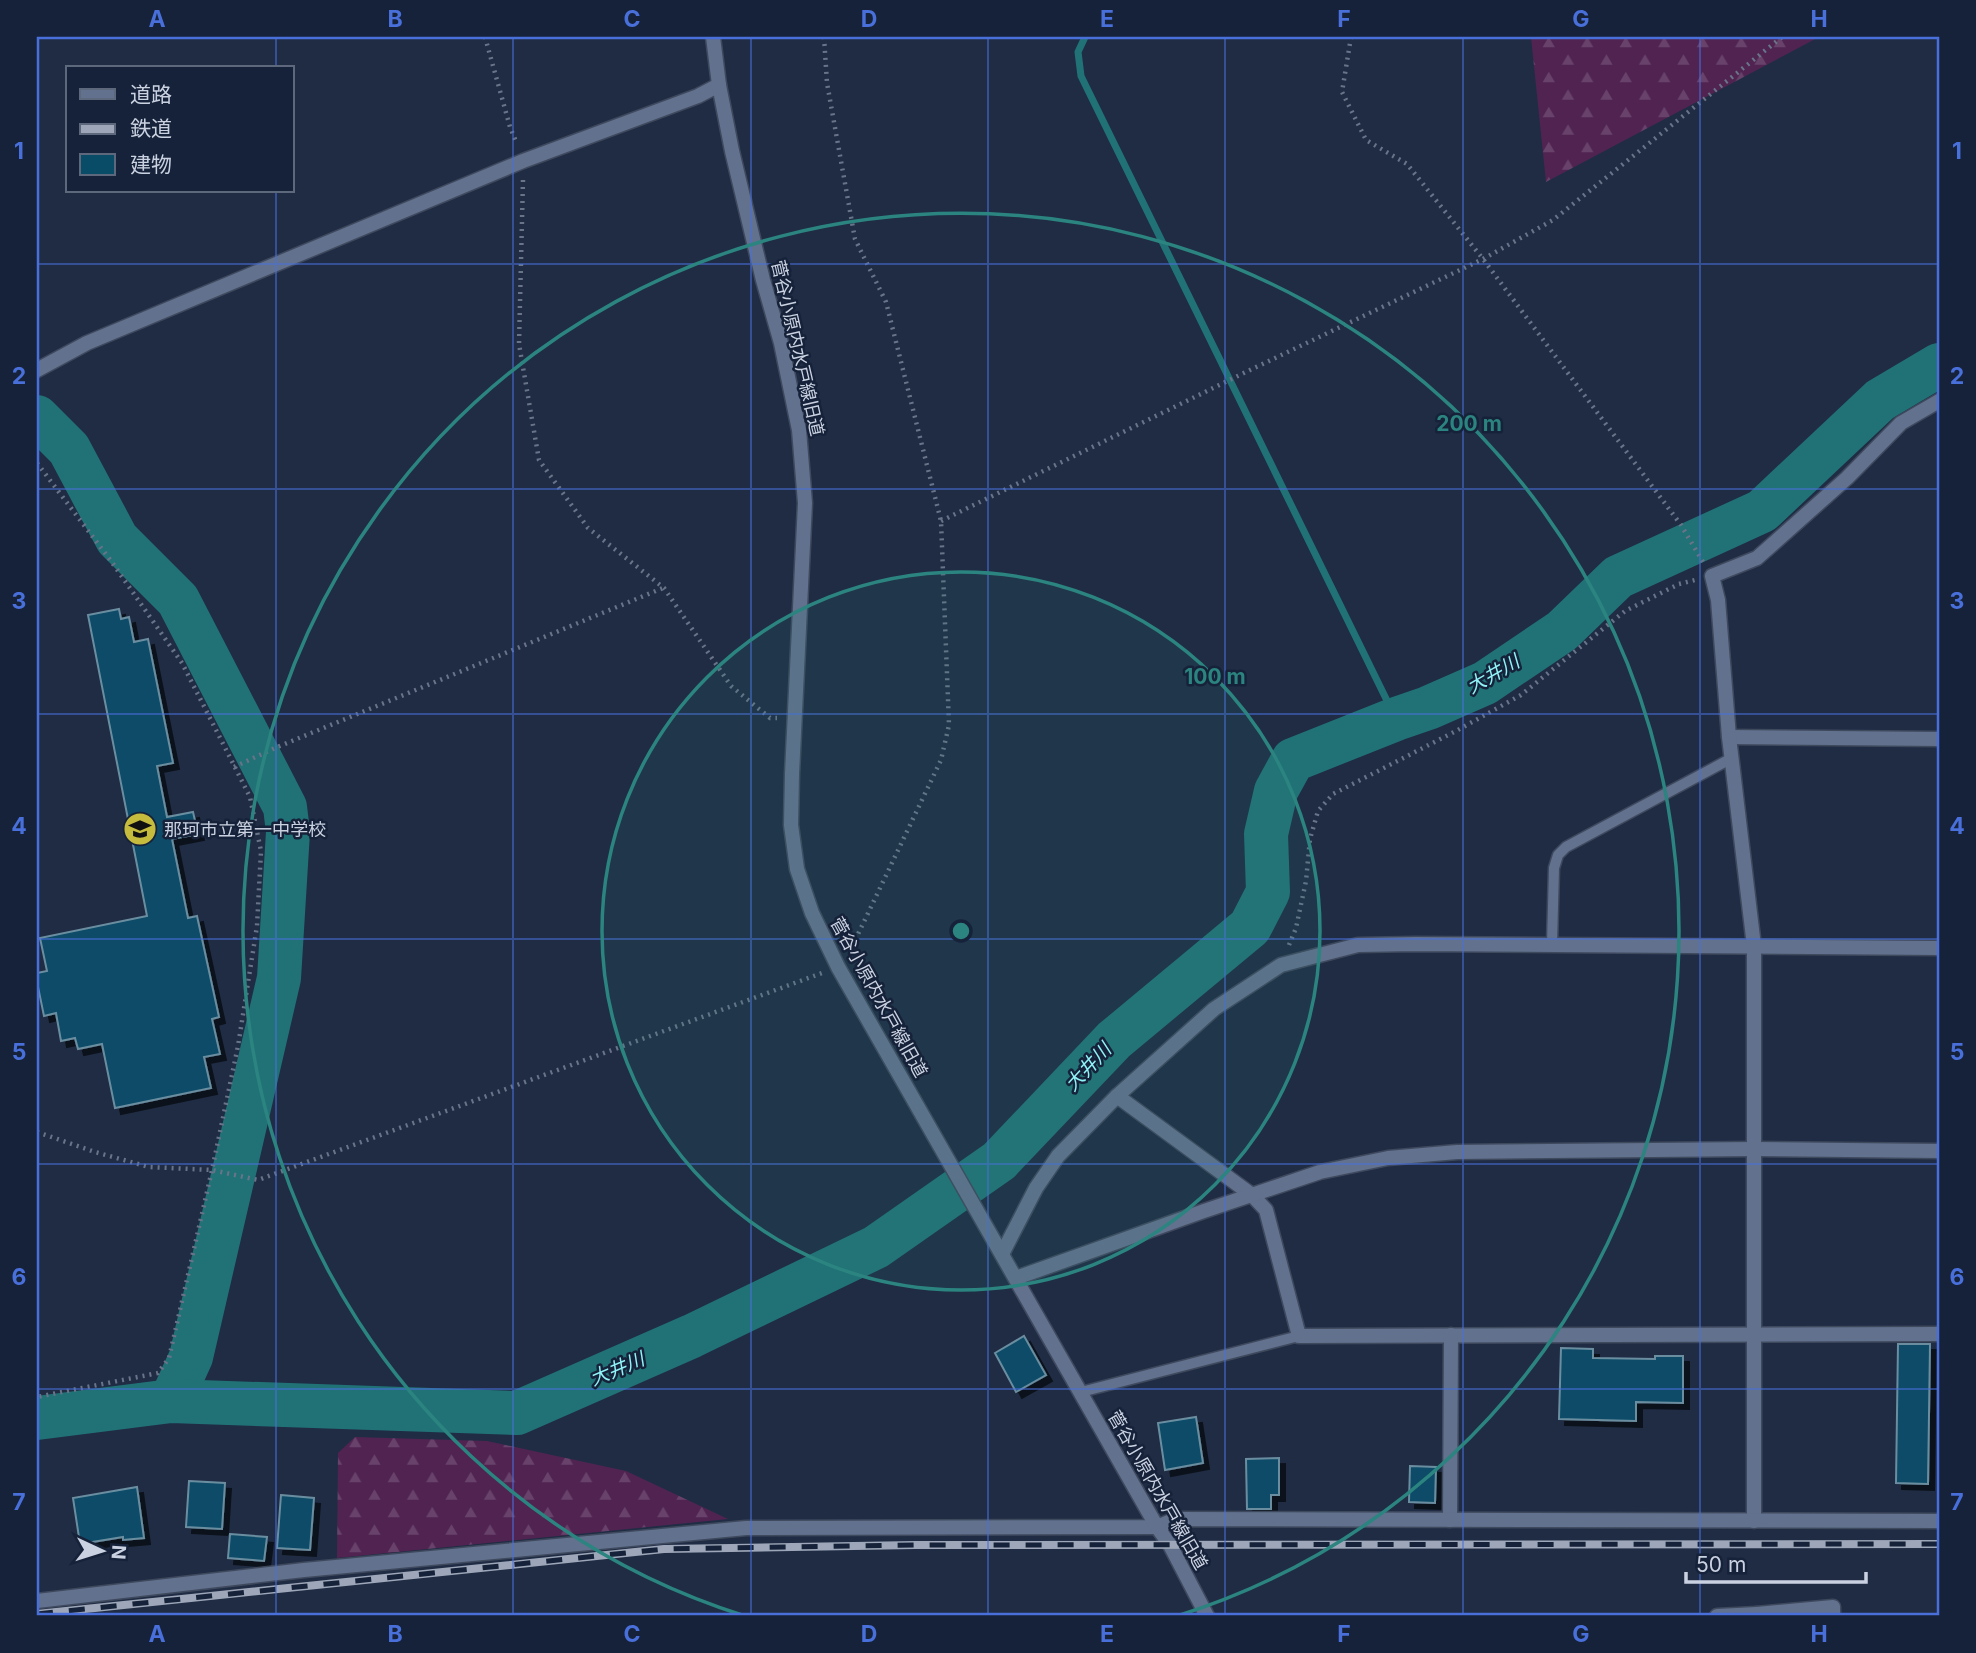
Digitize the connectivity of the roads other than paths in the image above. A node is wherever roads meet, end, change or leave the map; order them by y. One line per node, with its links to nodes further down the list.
1 (713, 37): 2 (street, 菅谷小原内水戸線旧道)
2 (719, 85): 3 (street); 15 (street, 菅谷小原内水戸線旧道)
3 (37, 370)
4 (1939, 401): 5 (street)
5 (1730, 737): 6 (street); 7 (street)
6 (1939, 739)
7 (1732, 758): 8 (lane); 9 (street)
8 (1552, 944): 9 (street); 11 (street)
9 (1754, 946): 10 (street); 12 (street)
10 (1939, 948)
11 (1117, 1096): 14 (street); 15 (street)
12 (1755, 1149): 13 (street); 14 (street); 19 (street)
13 (1939, 1151)
14 (1252, 1195): 16 (street); 20 (street)
15 (1002, 1254): 16 (street, 菅谷小原内水戸線旧道)
16 (1016, 1278): 21 (street, 菅谷小原内水戸線旧道)
17 (1939, 1334): 19 (street)
18 (1451, 1335): 19 (street); 20 (street); 22 (street)
19 (1754, 1335): 23 (street)
20 (1299, 1336): 21 (lane)
21 (1081, 1392): 25 (street, 菅谷小原内水戸線旧道)
22 (1450, 1520): 23 (street); 25 (street)
23 (1754, 1521): 24 (street)
24 (1939, 1521)
25 (1157, 1527): 26 (street); 28 (street, 菅谷小原内水戸線旧道)
26 (37, 1601)
27 (1757, 1615): 29 (street); 30 (street)
28 (1207, 1616)
29 (1717, 1616)
30 (1833, 1616)

